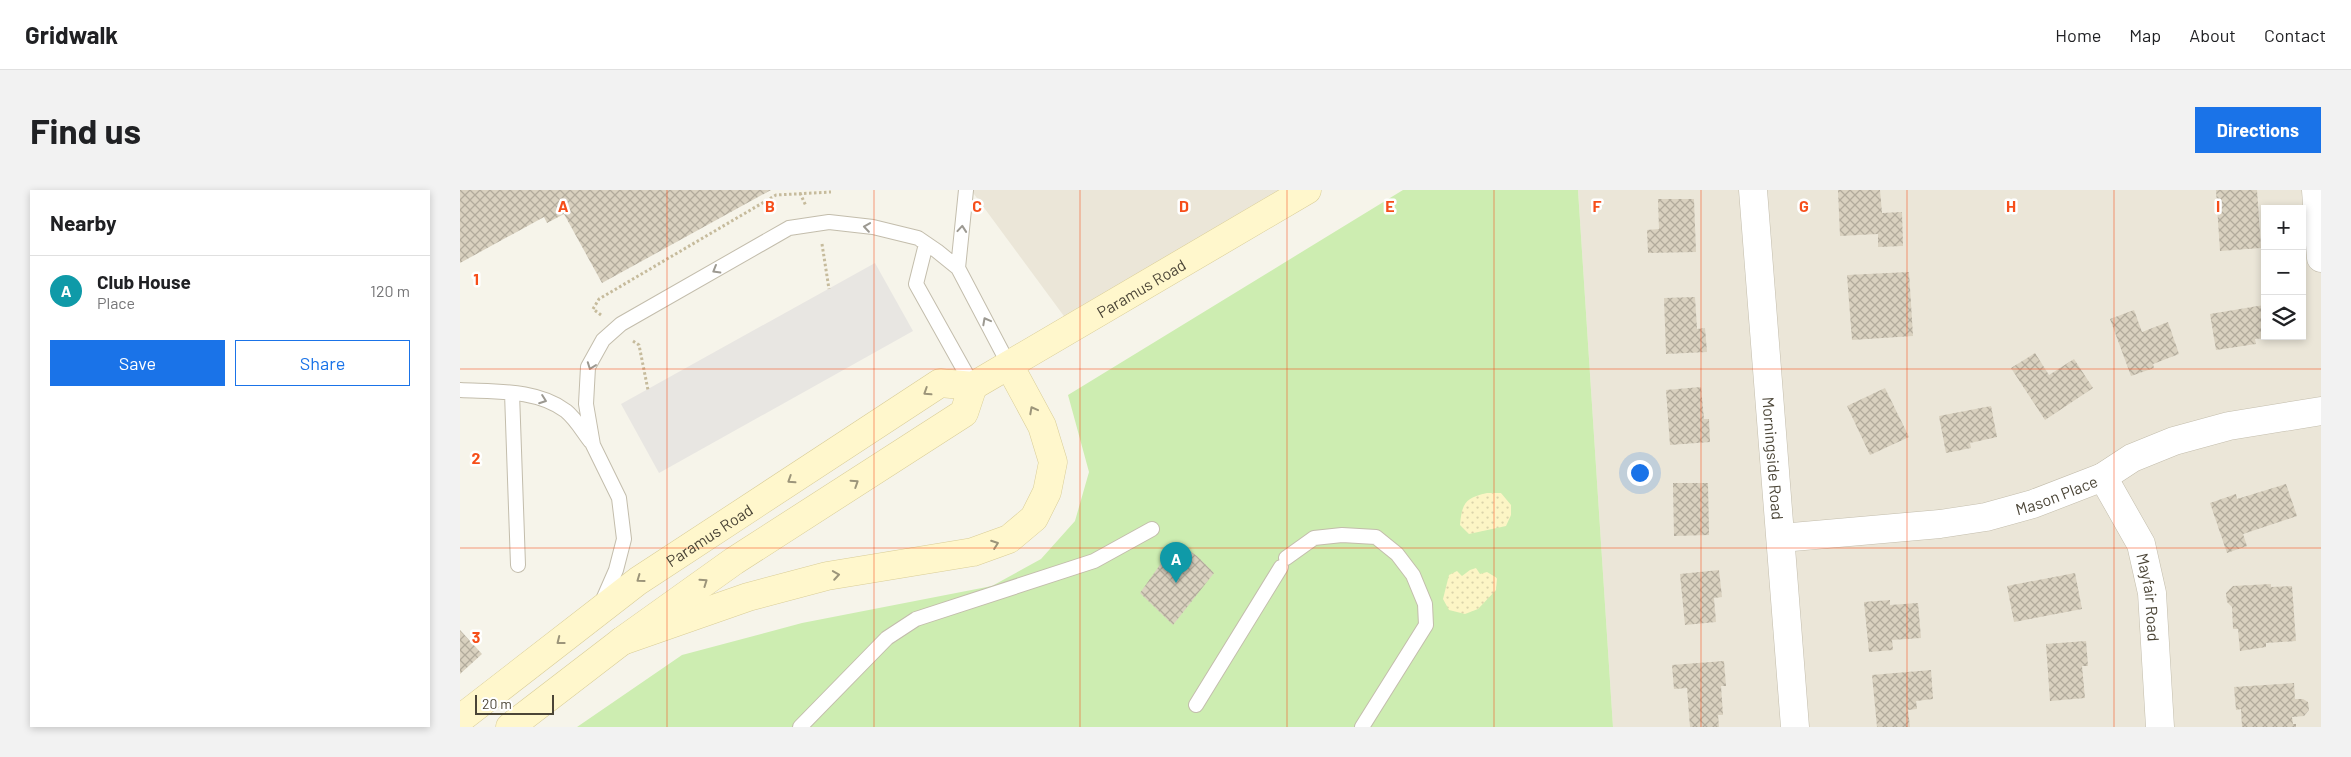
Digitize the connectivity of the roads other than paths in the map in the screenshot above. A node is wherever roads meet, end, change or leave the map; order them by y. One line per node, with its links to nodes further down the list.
1 (966, 190): 7 (lane, one-way to 1)
2 (1307, 190): 8 (main road, Paramus Road)
3 (1753, 190): 16 (street, Morningside Road)
4 (2316, 190): 6 (street)
5 (926, 244): 7 (lane); 9 (lane); 13 (lane, one-way to 13)
6 (2321, 258)
7 (958, 268): 8 (lane, one-way to 7)
8 (1009, 365): 9 (main road, Paramus Road); 19 (main road, one-way to 8)
9 (973, 386): 18 (main road, Paramus Road, one-way to 18); 19 (main road, one-way to 9)
10 (460, 390): 11 (lane)
11 (512, 393): 13 (lane, one-way to 13); 17 (lane)
12 (2321, 411): 14 (street, Mason Place)
13 (593, 445): 18 (lane)
14 (2103, 477): 16 (street, Mason Place); 26 (street, Mayfair Road)
15 (1152, 529): 23 (lane)
16 (1781, 538): 25 (street, Morningside Road)
17 (518, 565)
18 (598, 611): 21 (main road, Paramus Road, one-way to 21)
19 (622, 641): 22 (main road)
20 (1196, 705): 24 (lane)
21 (460, 719)
22 (510, 727)
23 (800, 727)
24 (1362, 727)
25 (1795, 727)
26 (2160, 727)

